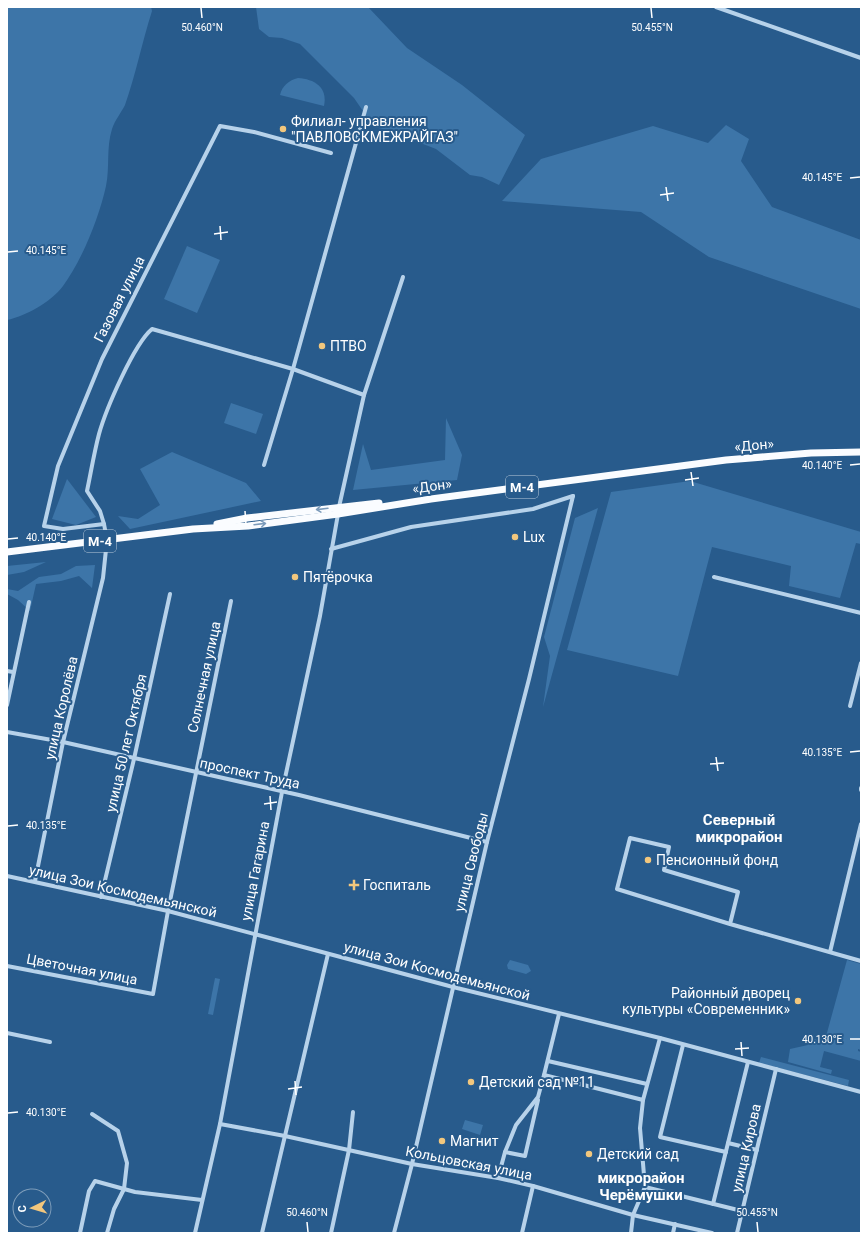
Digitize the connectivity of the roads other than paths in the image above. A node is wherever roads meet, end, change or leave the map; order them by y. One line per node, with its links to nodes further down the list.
1 (716, 7): 2 (street)
2 (861, 58)
3 (366, 107): 6 (street)
4 (331, 153): 11 (street, Газовая улица)
5 (403, 277): 7 (street, улица Гагарина)
6 (293, 368): 7 (street); 9 (street); 11 (street)
7 (364, 395): 10 (street, улица Гагарина)
8 (861, 452): 10 (main road, «Дон» / М-4)
9 (264, 465)
10 (339, 510): 12 (main road, «Дон» / М-4); 13 (street, улица Гагарина)
11 (104, 524): 12 (street)
12 (106, 540): 14 (main road, М-4); 26 (street, улица Королёва)
13 (331, 549): 29 (street, улица Гагарина); 31 (street, улица Свободы)
14 (7, 552)
15 (714, 577): 19 (street)
16 (170, 594): 27 (street, улица 50 лет Октября)
17 (231, 601): 28 (street, Солнечная улица)
18 (30, 602): 22 (street)
19 (861, 613)
20 (861, 663): 24 (street)
21 (7, 671): 22 (street)
22 (13, 672): 23 (street)
23 (7, 705)
24 (850, 706)
25 (7, 732): 26 (street, проспект Труда)
26 (63, 742): 27 (street, проспект Труда); 33 (street, улица Королёва)
27 (134, 759): 28 (street, проспект Труда); 34 (street, улица 50 лет Октября)
28 (196, 773): 29 (street, проспект Труда); 35 (street, Солнечная улица)
29 (282, 792): 31 (street, проспект Труда); 37 (street, улица Гагарина)
30 (861, 824): 38 (street)
31 (487, 842): 42 (street, улица Свободы)
32 (7, 876): 33 (street, улица Зои Космодемьянской)
33 (35, 881): 34 (street, улица Зои Космодемьянской)
34 (101, 897): 35 (street, улица Зои Космодемьянской)
35 (168, 911): 37 (street, улица Зои Космодемьянской); 43 (street, Солнечная улица)
36 (730, 924): 36 (street); 38 (street)
37 (254, 935): 39 (street, улица Зои Космодемьянской); 59 (street, улица Гагарина)
38 (830, 952): 40 (street)
39 (328, 954): 42 (street, улица Зои Космодемьянской); 60 (street)
40 (861, 961)
41 (7, 966): 43 (street, Цветочная улица)
42 (453, 987): 44 (street, улица Зои Космодемьянской); 66 (street, улица Свободы)
43 (153, 994)
44 (559, 1014): 46 (street, улица Зои Космодемьянской); 49 (street)
45 (7, 1033): 47 (street)
46 (660, 1038): 48 (street, улица Зои Космодемьянской); 53 (street)
47 (50, 1042)
48 (683, 1045): 50 (street, улица Зои Космодемьянской); 65 (street)
49 (548, 1060): 52 (street); 53 (street)
50 (748, 1062): 51 (street, улица Зои Космодемьянской); 61 (street)
51 (776, 1069): 54 (street, улица Зои Космодемьянской); 63 (street, улица Кирова)
52 (544, 1075): 55 (street); 56 (street)
53 (647, 1084): 56 (street)
54 (861, 1092)
55 (538, 1098): 64 (street); 64 (street)
56 (643, 1100): 69 (street)
57 (353, 1112): 62 (street)
58 (92, 1114): 70 (street)
59 (220, 1124): 60 (street, Кольцовская улица); 71 (street, улица Гагарина)
60 (285, 1136): 62 (street, Кольцовская улица); 79 (street)
61 (728, 1143): 63 (street); 65 (street)
62 (349, 1150): 66 (street, Кольцовская улица); 80 (street)
63 (757, 1150): 73 (street, улица Кирова)
64 (505, 1152): 67 (street)
65 (726, 1152): 72 (street)
66 (412, 1164): 67 (street, Кольцовская улица); 81 (street, улица Свободы)
67 (498, 1178): 68 (street, Кольцовская улица)
68 (533, 1186): 74 (street, Кольцовская улица); 82 (street)
69 (645, 1187): 72 (street); 74 (street)
70 (124, 1189): 71 (street); 76 (street); 77 (street)
71 (202, 1200): 78 (street, улица Гагарина)
72 (713, 1204): 73 (street)
73 (742, 1211): 86 (street, улица Кирова)
74 (633, 1215): 75 (street, Кольцовская улица); 83 (street)
75 (675, 1224): 84 (street); 85 (street, Кольцовская улица)
76 (80, 1233)
77 (107, 1233)
78 (195, 1233)
79 (262, 1233)
80 (330, 1233)
81 (394, 1233)
82 (522, 1233)
83 (631, 1233)
84 (673, 1233)
85 (712, 1233)
86 (737, 1233)

